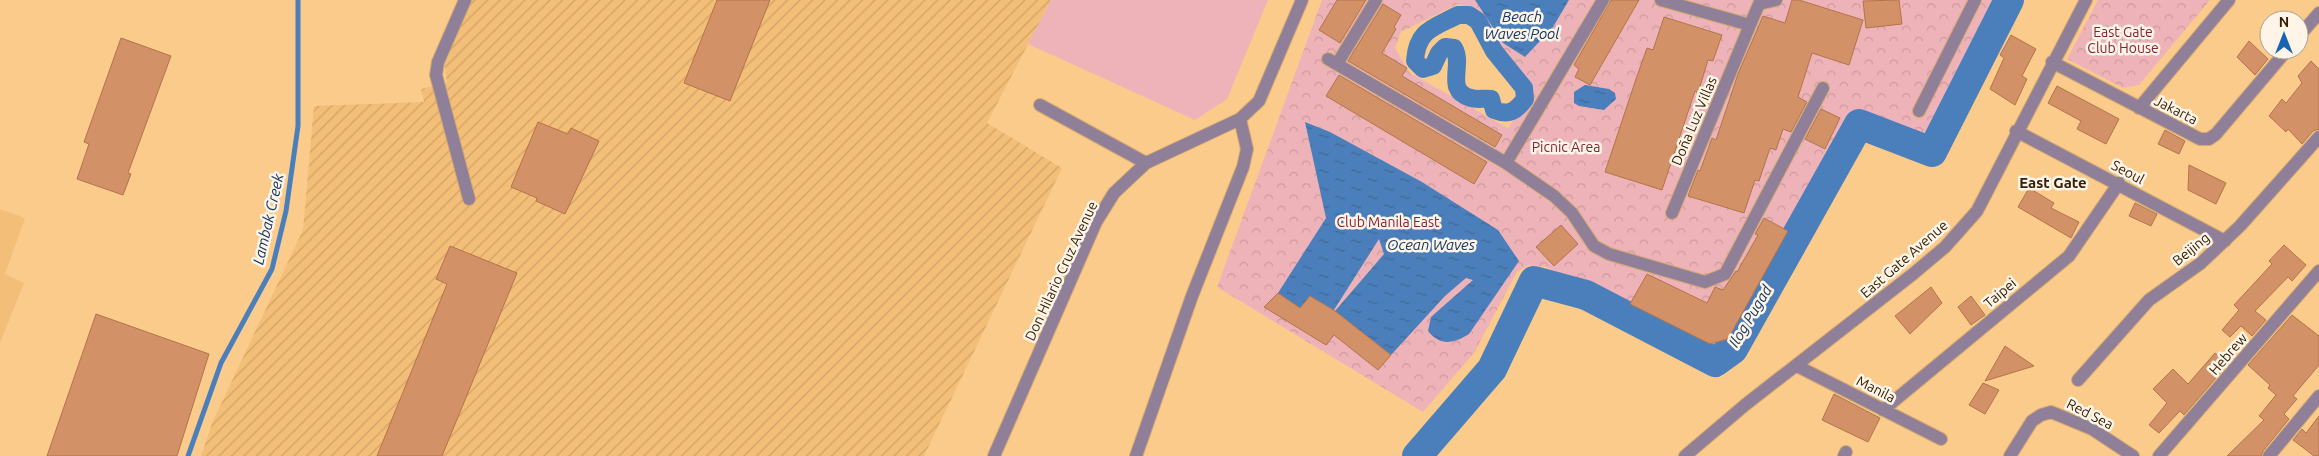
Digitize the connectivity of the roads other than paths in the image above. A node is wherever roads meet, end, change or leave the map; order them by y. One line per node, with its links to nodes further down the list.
1 (465, 0): 26 (street)
2 (1302, 0): 20 (street, Don Hilario Cruz Avenue)
3 (1376, 0): 24 (street)
4 (1602, 0): 24 (street)
5 (1661, 0): 13 (street)
6 (1776, 0): 10 (street)
7 (1974, 0): 19 (street)
8 (2086, 0): 15 (street, East Gate Avenue)
9 (2229, 0): 18 (street)
10 (1755, 2): 13 (street, Doña Luz Villas)
11 (2319, 13): 12 (street)
12 (2309, 24)
13 (1750, 25): 27 (street, Doña Luz Villas)
14 (2279, 60): 18 (street, Jakarta)
15 (2052, 62): 18 (street, Jakarta); 21 (street, East Gate Avenue)
16 (1823, 88): 24 (street)
17 (1040, 105): 23 (street)
18 (2139, 108)
19 (1919, 111)
20 (1240, 119): 23 (street, Don Hilario Cruz Avenue); 36 (street)
21 (2016, 132): 25 (street, Seoul); 30 (street, East Gate Avenue)
22 (2319, 137): 28 (street, Beijing)
23 (1146, 163): 35 (street, Don Hilario Cruz Avenue)
24 (1506, 164)
25 (2119, 183): 28 (street, Seoul); 33 (street, Taipei)
26 (469, 199)
27 (1672, 214)
28 (2226, 241): 31 (street, Beijing)
29 (2319, 271): 40 (street, Hebrew)
30 (1797, 366): 33 (street, Manila); 37 (street, East Gate Avenue)
31 (2078, 380)
32 (2319, 396): 41 (street)
33 (1883, 410): 34 (street, Manila)
34 (1940, 439)
35 (994, 456)
36 (1136, 456)
37 (1685, 456)
38 (2010, 456): 39 (street, Red Sea)
39 (2132, 456)
40 (2159, 456)
41 (2269, 456)

